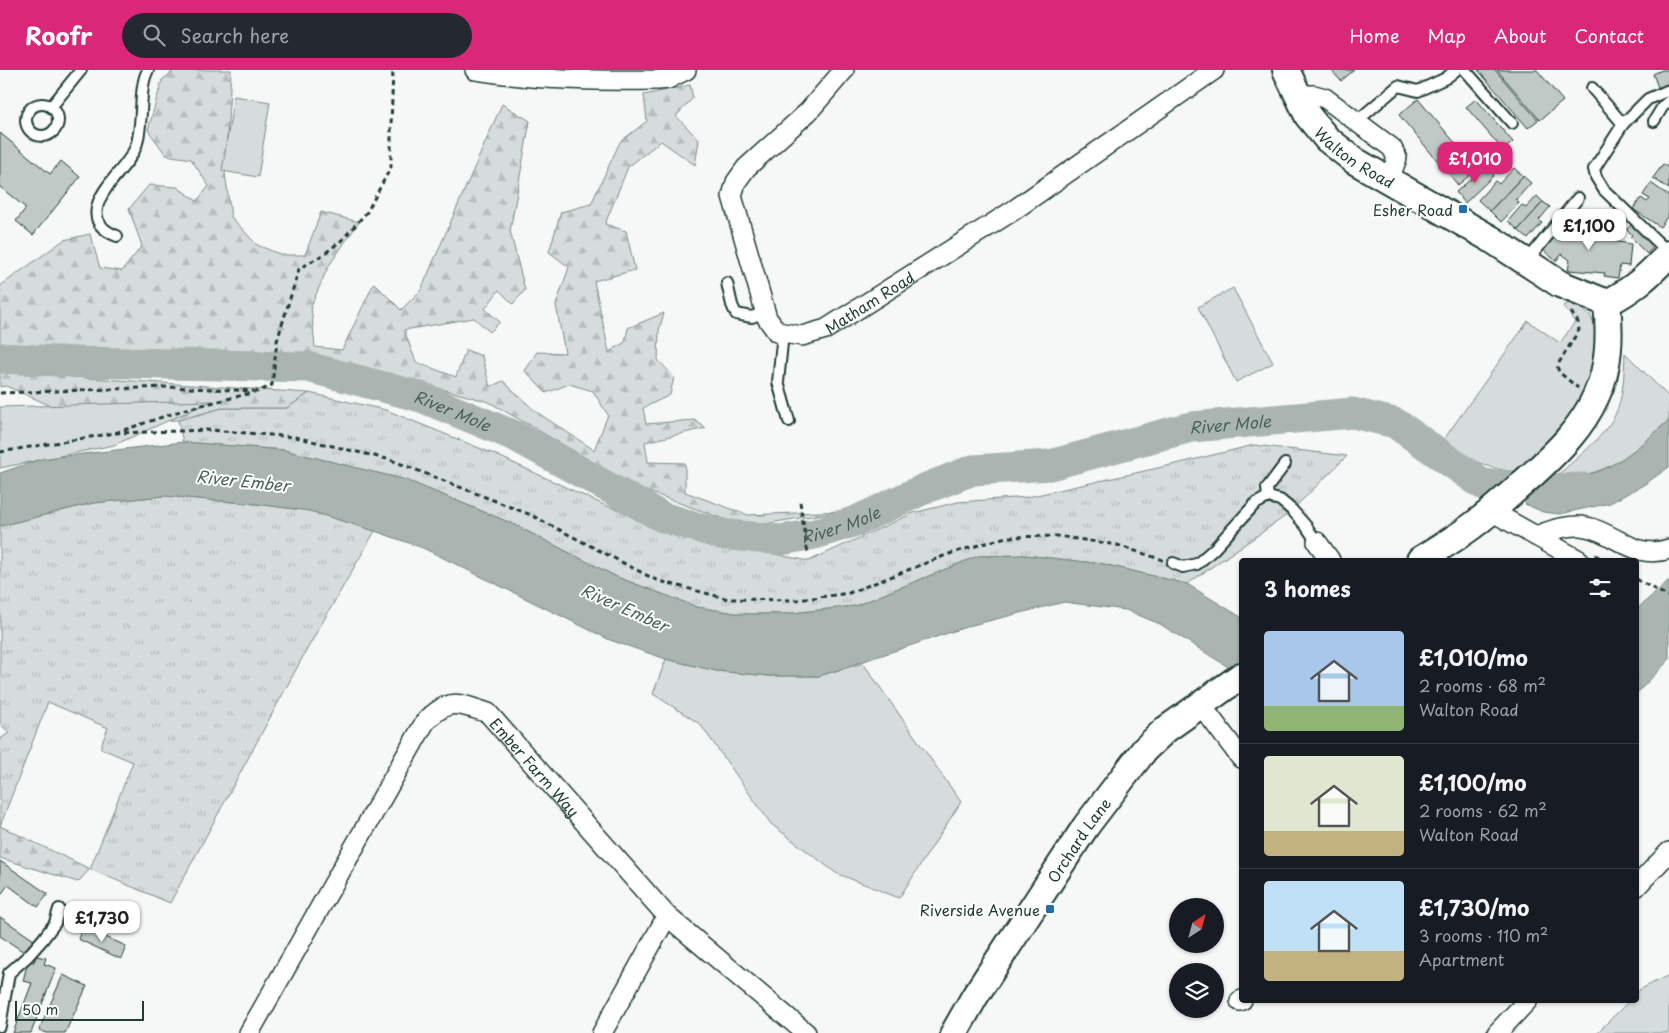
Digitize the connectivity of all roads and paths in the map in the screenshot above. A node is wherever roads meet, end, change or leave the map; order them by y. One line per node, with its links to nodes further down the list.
1 (81, 70): 15 (lane)
2 (148, 70): 22 (lane)
3 (393, 70): 30 (path)
4 (475, 70): 5 (street)
5 (686, 70)
6 (844, 70): 28 (street)
7 (1214, 70): 29 (street, Matham Road)
8 (1286, 70): 13 (main road, Walton Road)
9 (1456, 70): 16 (lane)
10 (1465, 70): 18 (lane)
11 (1592, 88): 19 (lane)
12 (1669, 90): 19 (lane)
13 (1298, 95): 16 (street); 20 (main road, Walton Road)
14 (1669, 101): 17 (lane)
15 (51, 107)
16 (1357, 121): 20 (street)
17 (1654, 121)
18 (1512, 123)
19 (1623, 124): 23 (lane)
20 (1389, 180): 24 (main road, Walton Road)
21 (1578, 198): 24 (lane)
22 (117, 236)
23 (1669, 254): 27 (main road)
24 (1526, 262): 26 (main road, Walton Road)
25 (727, 282): 28 (lane)
26 (1560, 284): 27 (main road, Walton Road); 32 (path)
27 (1607, 303): 32 (main road)
28 (765, 312): 29 (street)
29 (783, 333): 33 (lane)
30 (260, 391): 31 (path); 34 (path)
31 (0, 393)
32 (1597, 396): 39 (main road)
33 (789, 421)
34 (115, 434): 35 (path); 47 (path)
35 (0, 452)
36 (1285, 464): 37 (lane)
37 (1268, 498): 41 (lane); 47 (lane)
38 (800, 502): 43 (path)
39 (1497, 506): 40 (street); 45 (main road)
40 (1536, 536): 42 (street); 46 (street)
41 (1317, 542): 44 (street)
42 (1669, 549)
43 (808, 554)
44 (1329, 558)
45 (1423, 558)
46 (1576, 558)
47 (1173, 563)
48 (1639, 580): 49 (path)
49 (1669, 598)
50 (1239, 678): 51 (main road, Orchard Lane)
51 (1201, 705): 52 (street); 62 (main road, Orchard Lane)
52 (1239, 755)
53 (1669, 852): 54 (street)
54 (1639, 884)
55 (59, 909): 58 (lane)
56 (667, 916): 59 (street, Ember Farm Way); 60 (street); 61 (street, Ember Farm Way)
57 (1525, 1003): 63 (street)
58 (0, 1026)
59 (249, 1033)
60 (602, 1033)
61 (806, 1033)
62 (954, 1033)
63 (1497, 1033)

